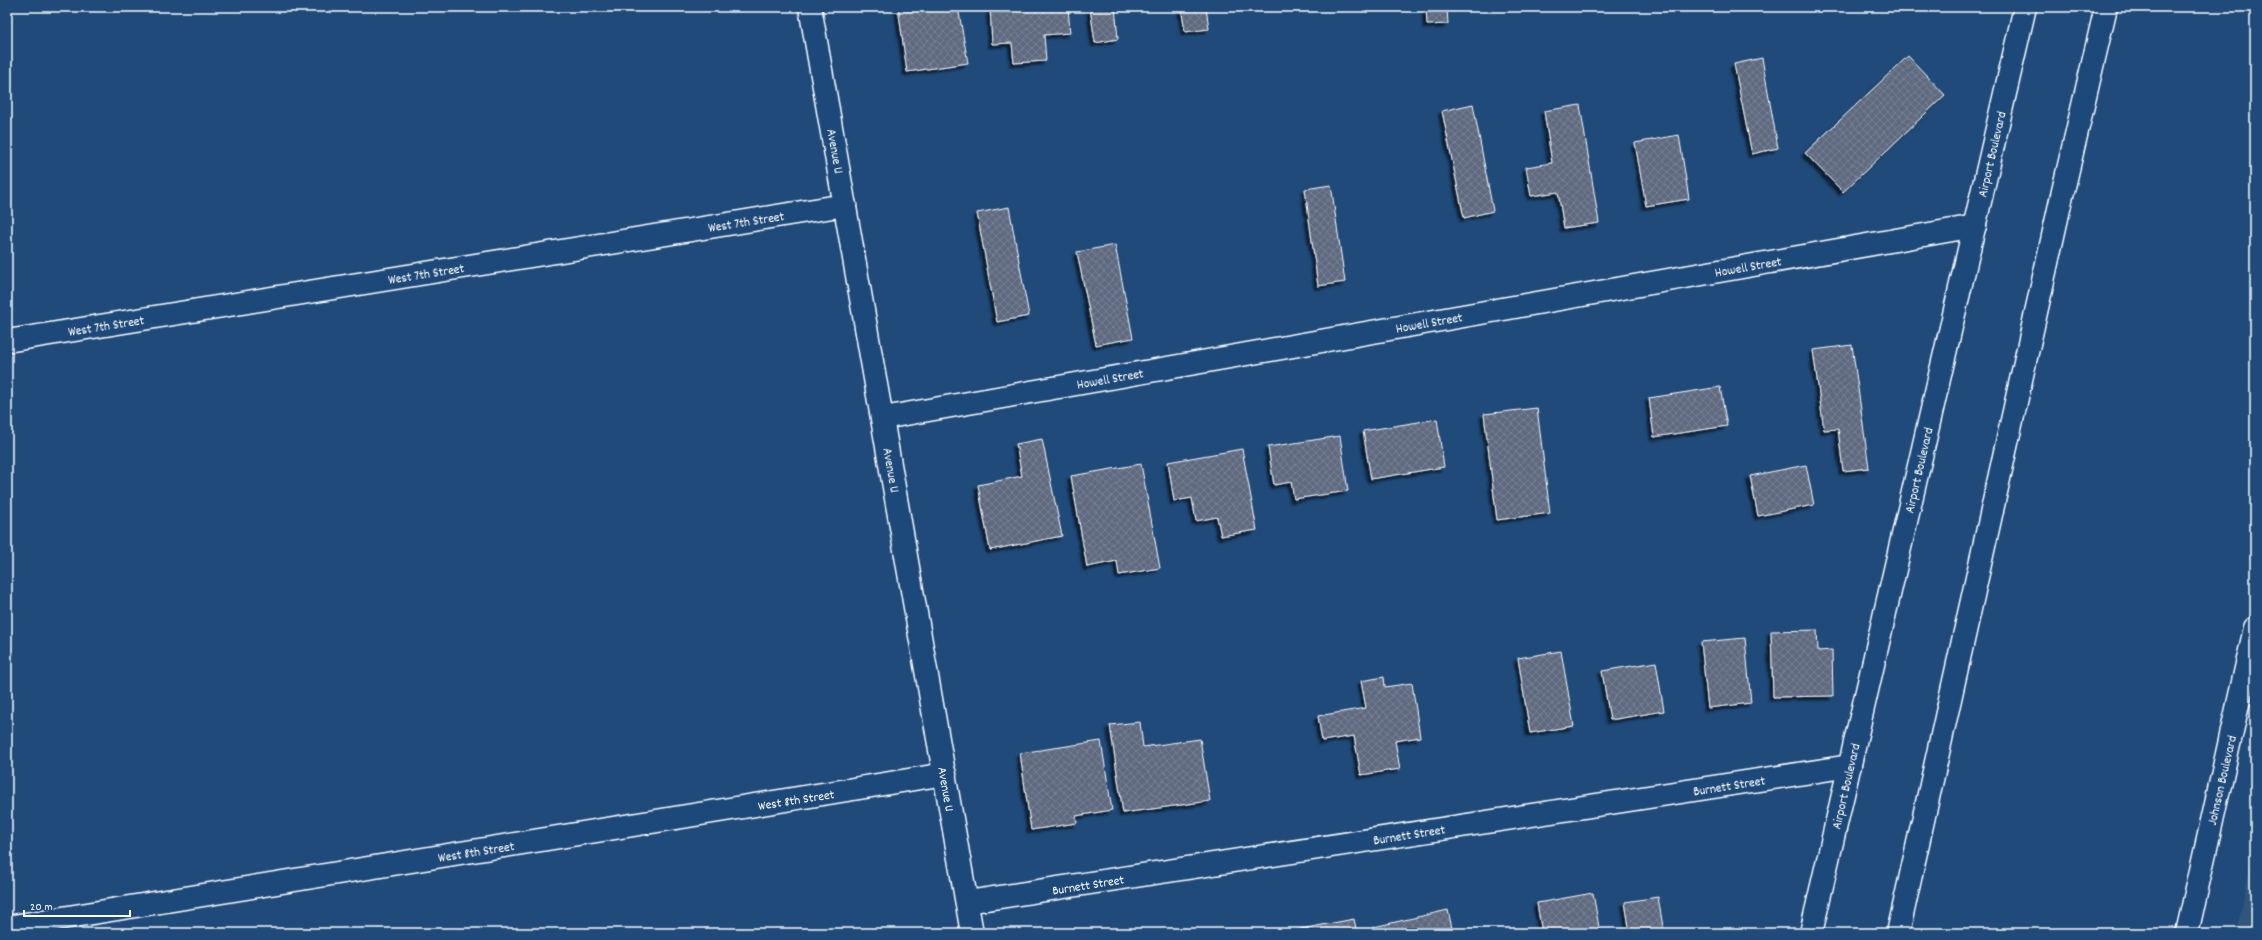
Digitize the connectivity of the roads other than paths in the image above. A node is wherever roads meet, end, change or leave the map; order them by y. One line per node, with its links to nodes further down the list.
1 (810, 7): 4 (street, Avenue U)
2 (2025, 7): 5 (street, Airport Boulevard)
3 (2106, 7): 15 (street)
4 (845, 205): 6 (street, West 7th Street); 7 (street, Avenue U)
5 (1975, 226): 7 (street, Howell Street); 9 (street, Airport Boulevard)
6 (7, 341)
7 (883, 418): 10 (street, Avenue U)
8 (2255, 628): 16 (street, Johnson Boulevard)
9 (1850, 766): 11 (street, Burnett Street); 14 (street, Airport Boulevard)
10 (945, 774): 11 (street, Avenue U); 12 (street, West 8th Street)
11 (967, 902): 13 (street, Avenue U)
12 (7, 927)
13 (972, 933)
14 (1811, 933)
15 (1898, 933)
16 (2187, 933)

